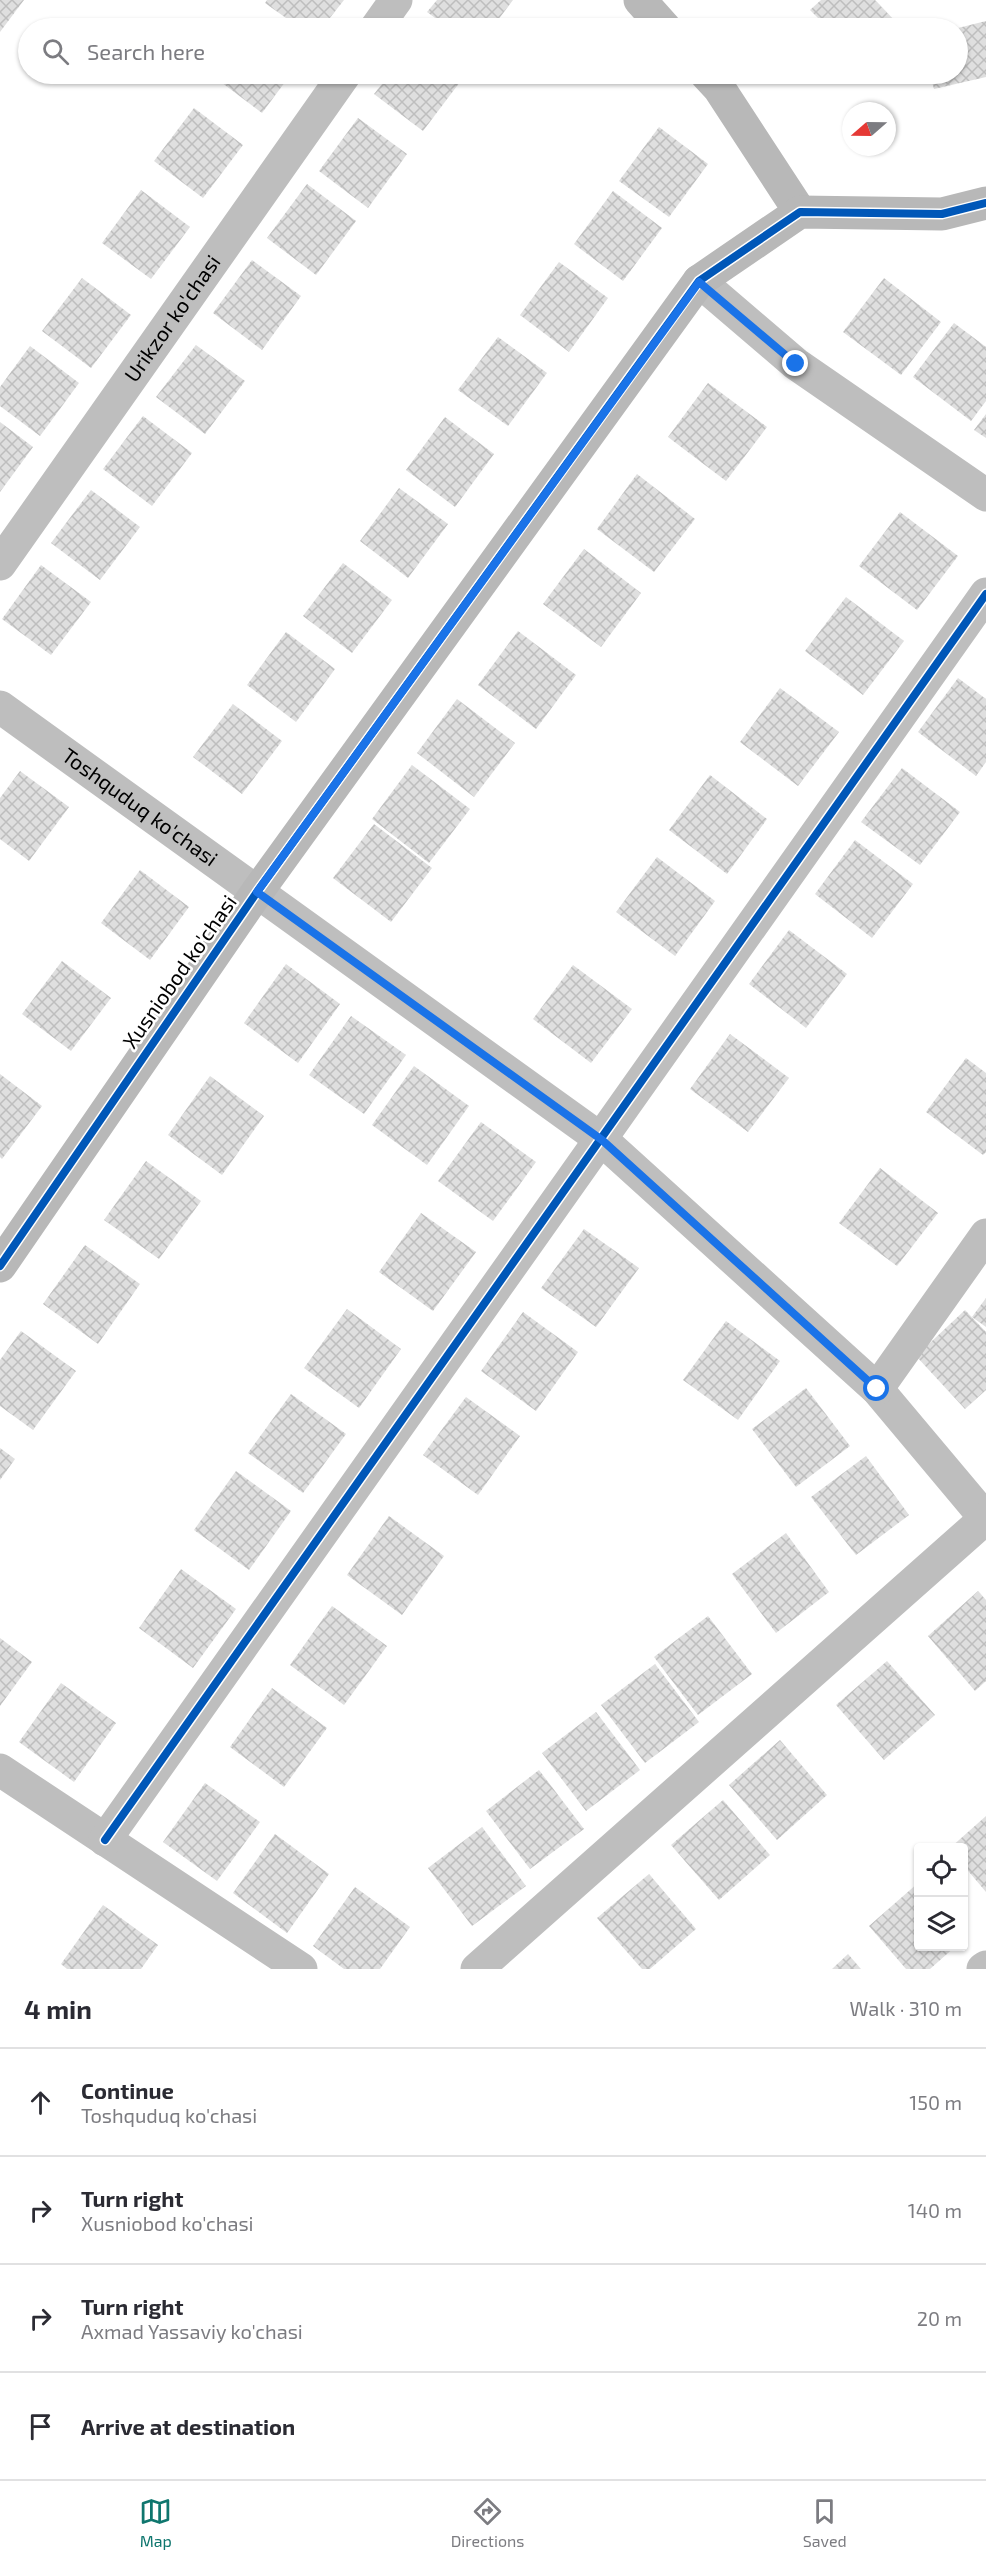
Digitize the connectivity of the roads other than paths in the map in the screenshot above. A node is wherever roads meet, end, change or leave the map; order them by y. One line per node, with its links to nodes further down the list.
1 (396, 0): 3 (street)
2 (640, 0): 4 (street)
3 (383, 18)
4 (656, 18)
5 (338, 84): 11 (street, Urikzor ko'chasi)
6 (715, 84): 8 (street)
7 (986, 203): 8 (street)
8 (800, 212): 9 (street, Xusniobod ko'chasi)
9 (699, 282): 10 (street); 14 (street, Xusniobod ko'chasi)
10 (986, 495)
11 (0, 564)
12 (986, 594): 15 (street)
13 (0, 707): 14 (street, Toshquduq ko'chasi)
14 (257, 892): 15 (street, Toshquduq ko'chasi); 17 (street, Xusniobod ko'chasi)
15 (602, 1140): 18 (street, Toshquduq ko'chasi); 21 (street)
16 (986, 1235): 18 (street)
17 (0, 1266)
18 (877, 1389): 19 (street, Toshquduq ko'chasi)
19 (986, 1519): 23 (street)
20 (0, 1770): 21 (street)
21 (105, 1840): 22 (street)
22 (301, 1969)
23 (477, 1969)

